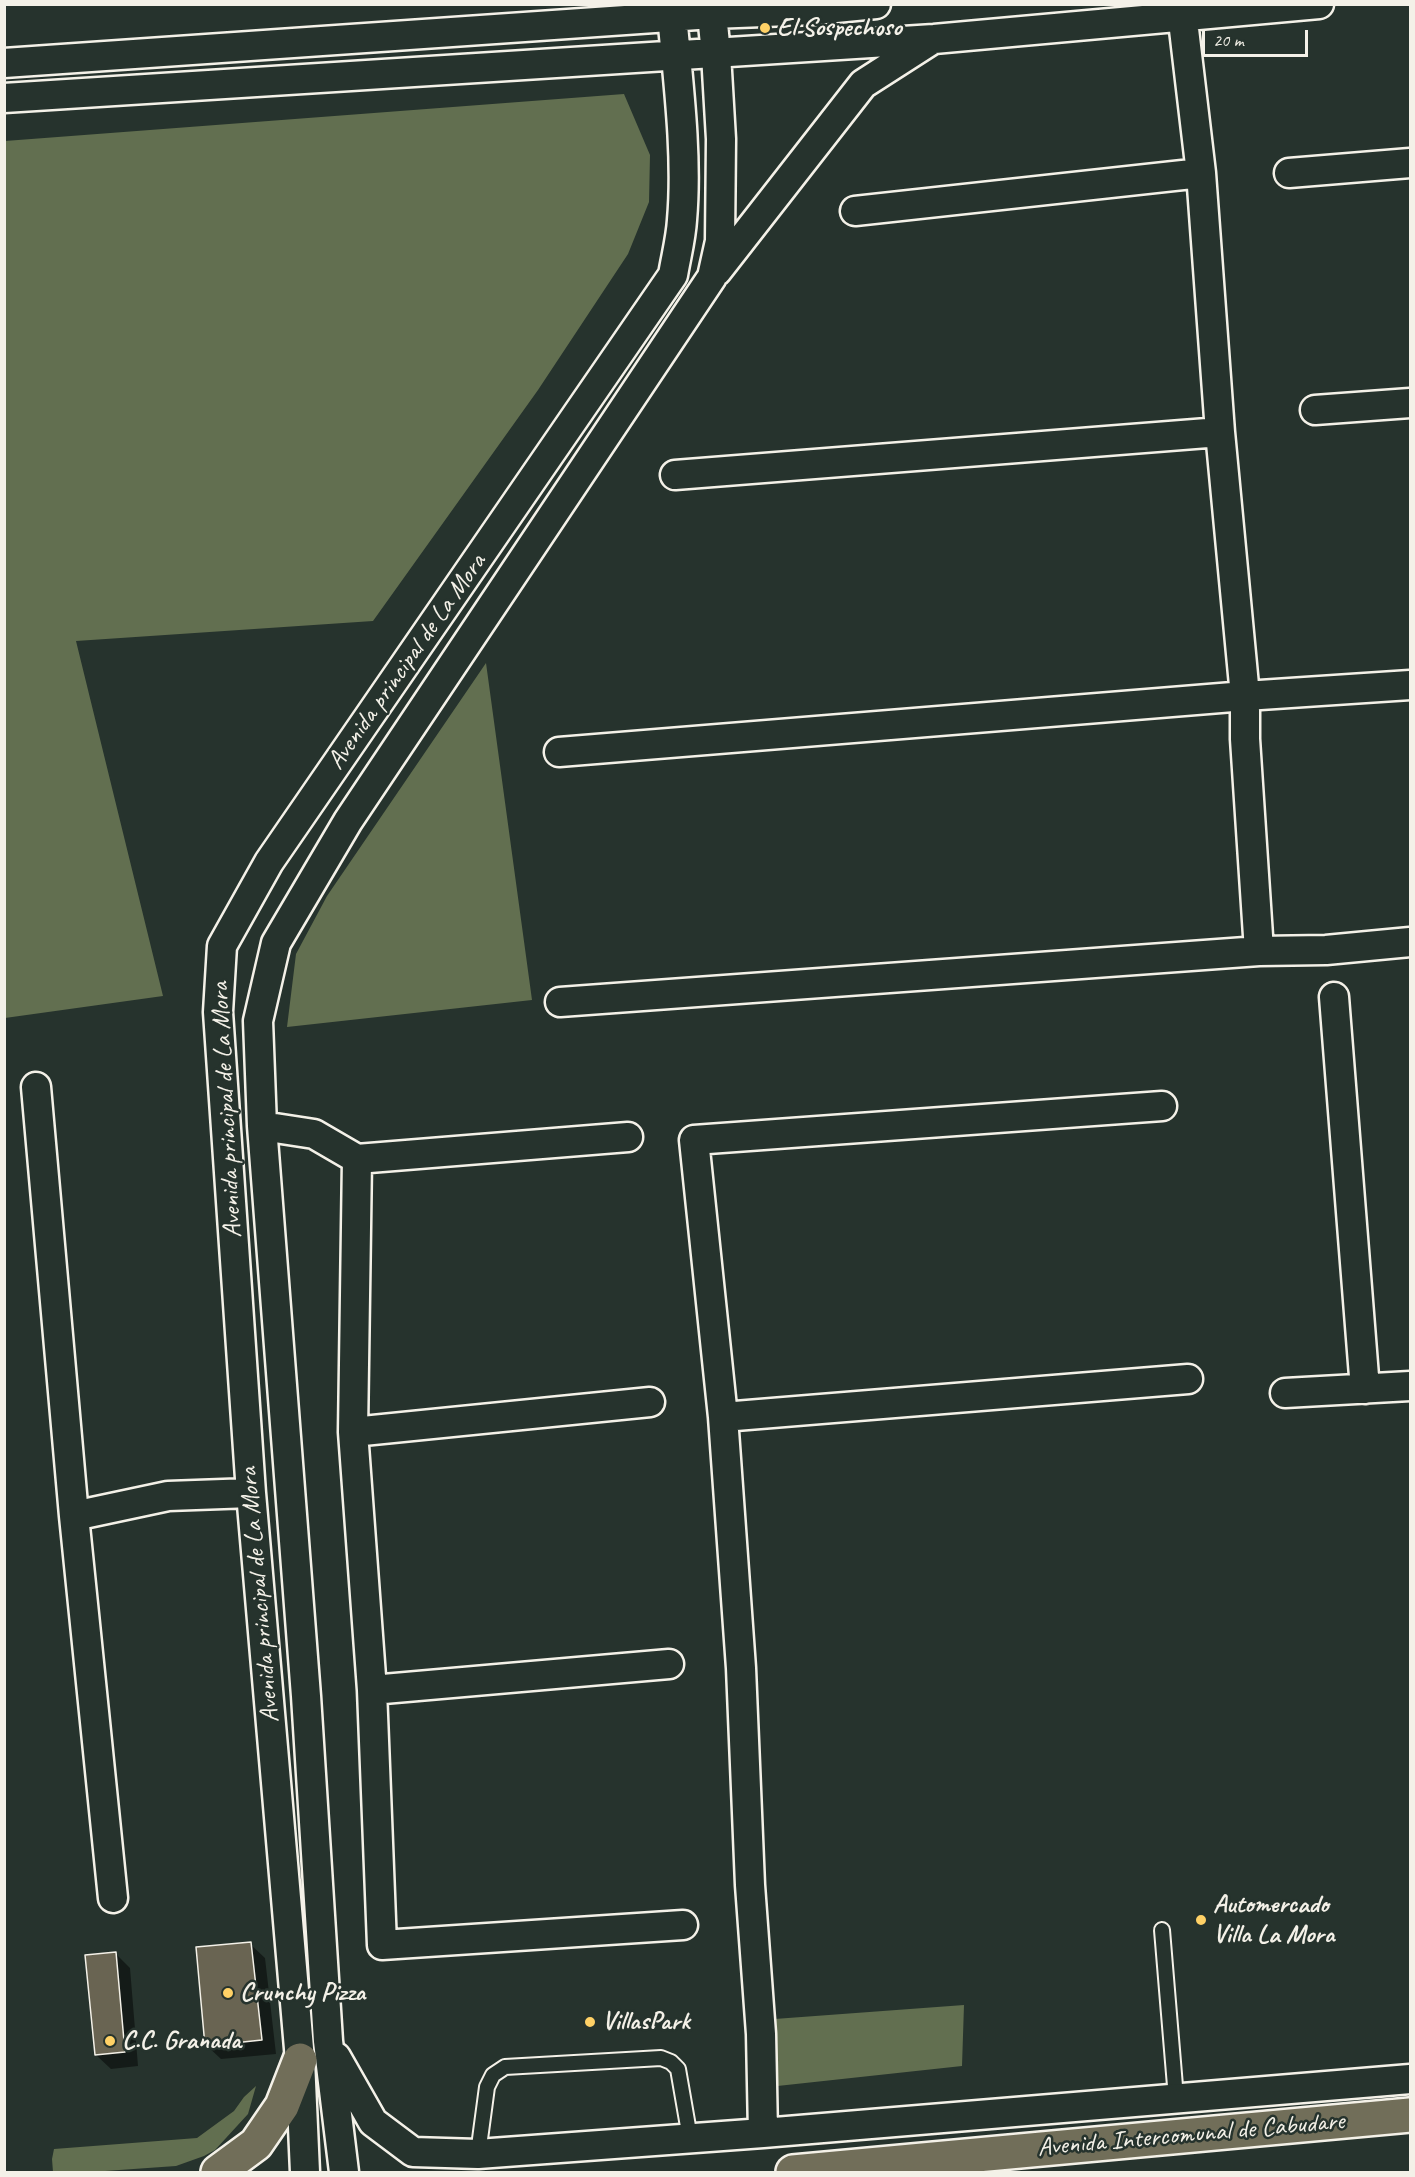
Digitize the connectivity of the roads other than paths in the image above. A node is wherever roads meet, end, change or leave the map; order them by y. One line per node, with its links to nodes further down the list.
1 (876, 4): 3 (street)
2 (1320, 4): 4 (street)
3 (711, 9): 5 (street); 7 (street, Avenida principal de La Mora)
4 (1182, 10): 6 (street); 12 (street)
5 (672, 11): 8 (street, Avenida principal de La Mora); 9 (street)
6 (934, 39): 7 (street); 15 (street)
7 (716, 54): 8 (street); 15 (street, Avenida principal de La Mora)
8 (677, 56): 10 (street); 39 (street, Avenida principal de La Mora)
9 (4, 63)
10 (4, 98)
11 (1410, 163): 13 (street)
12 (1201, 173): 14 (street); 18 (street)
13 (1289, 173)
14 (855, 211)
15 (712, 277): 29 (street, Avenida principal de La Mora)
16 (1410, 403): 17 (street)
17 (1315, 410)
18 (1221, 432): 19 (street); 21 (street)
19 (675, 475)
20 (1410, 685): 21 (street)
21 (1245, 696): 22 (street); 24 (street)
22 (559, 752)
23 (1410, 942): 24 (street)
24 (1259, 951): 26 (street)
25 (1334, 997): 34 (street)
26 (560, 1002)
27 (36, 1087): 40 (street)
28 (1162, 1106): 37 (street)
29 (262, 1126): 31 (street); 46 (street, Avenida principal de La Mora)
30 (628, 1137): 31 (street)
31 (357, 1159): 38 (street)
32 (1188, 1379): 37 (street)
33 (1410, 1386): 34 (street)
34 (1365, 1389): 35 (street)
35 (1286, 1393)
36 (650, 1402): 38 (street)
37 (723, 1417): 51 (street)
38 (353, 1432): 42 (street)
39 (251, 1493): 40 (street); 47 (street, Avenida principal de La Mora)
40 (74, 1516): 43 (street)
41 (669, 1664): 42 (street)
42 (372, 1690): 44 (street)
43 (113, 1898)
44 (683, 1924)
45 (1162, 1930): 49 (lane)
46 (328, 2041): 53 (street); 56 (street, Avenida principal de La Mora)
47 (300, 2060): 54 (highway); 55 (street, Avenida principal de La Mora)
48 (1410, 2079): 49 (street)
49 (1176, 2098): 51 (street)
50 (1410, 2115): 57 (highway, Avenida Intercomunal de Cabudare)
51 (764, 2133): 52 (street)
52 (690, 2138): 53 (street); 53 (lane)
53 (478, 2154)
54 (218, 2172)
55 (305, 2172)
56 (344, 2172)
57 (793, 2172)

